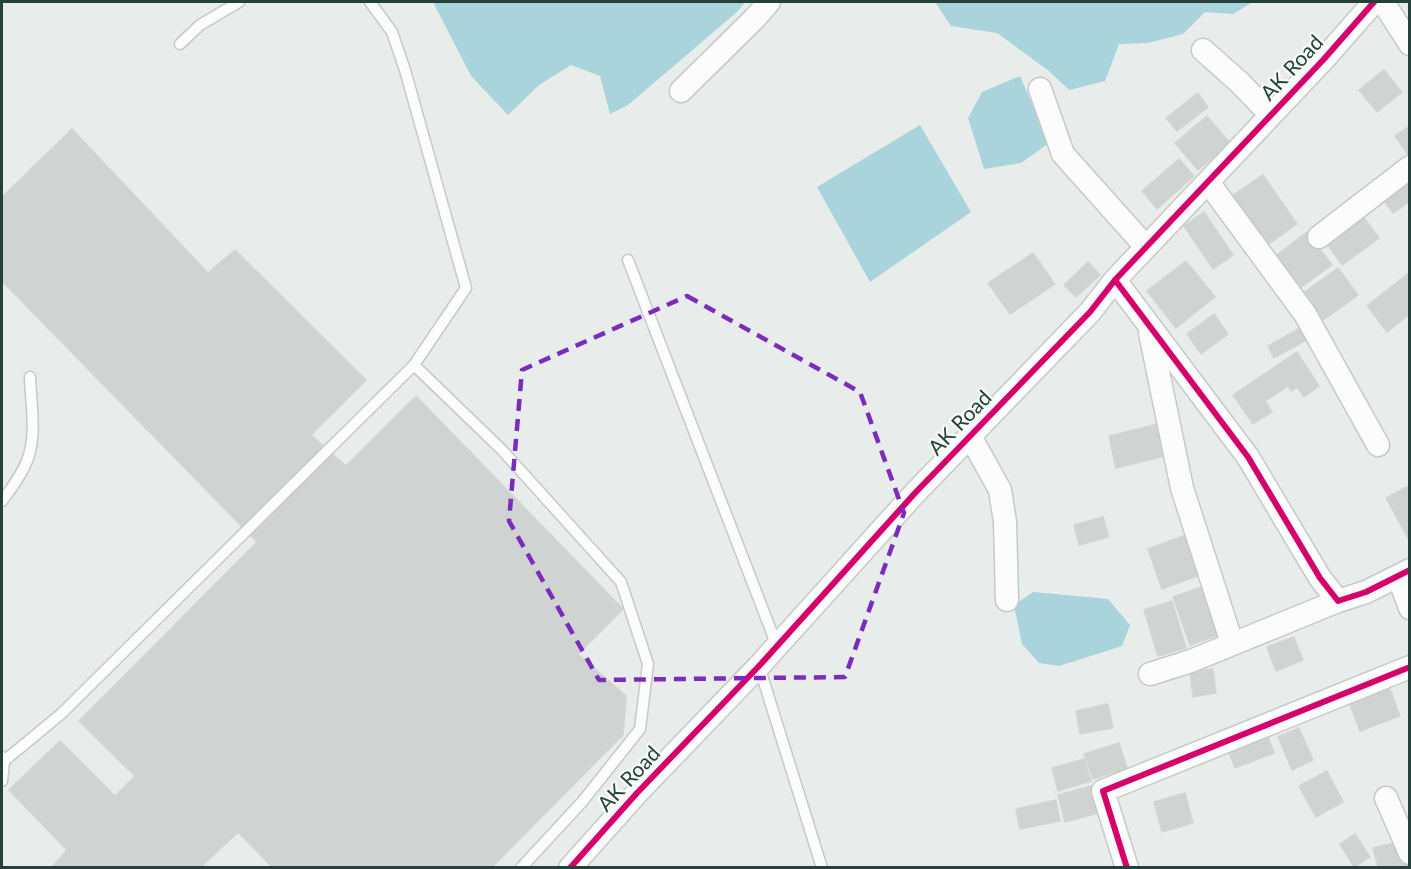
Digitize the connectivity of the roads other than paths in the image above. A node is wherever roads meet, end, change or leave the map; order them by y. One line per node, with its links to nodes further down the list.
1 (239, 2): 6 (lane)
2 (370, 2): 19 (lane)
3 (769, 2): 10 (street)
4 (1374, 2): 11 (street, AK Road)
5 (1383, 2): 7 (street)
6 (180, 44)
7 (1410, 44)
8 (1203, 50): 11 (street)
9 (1040, 88): 15 (street)
10 (681, 91)
11 (1270, 115): 13 (street, AK Road)
12 (1410, 167): 14 (street)
13 (1208, 182): 15 (street, AK Road); 22 (street)
14 (1319, 237)
15 (1146, 247): 17 (street, AK Road)
16 (628, 260): 29 (lane)
17 (1115, 280): 18 (street); 21 (street, AK Road)
18 (1148, 326): 26 (street); 28 (street)
19 (414, 365): 33 (lane); 37 (lane)
20 (30, 377): 23 (lane)
21 (970, 436): 25 (street); 29 (street, AK Road)
22 (1377, 445)
23 (2, 501)
24 (1404, 573): 26 (street); 27 (street)
25 (1007, 600)
26 (1338, 601): 28 (street)
27 (1410, 608)
28 (1232, 644): 32 (street)
29 (777, 646): 30 (street, AK Road)
30 (759, 666): 38 (street, AK Road); 39 (lane)
31 (1410, 667): 40 (street)
32 (1150, 674)
33 (3, 759): 34 (lane)
34 (2, 781)
35 (1386, 798): 36 (street)
36 (1410, 853)
37 (521, 867)
38 (570, 867)
39 (822, 867)
40 (1127, 867)

